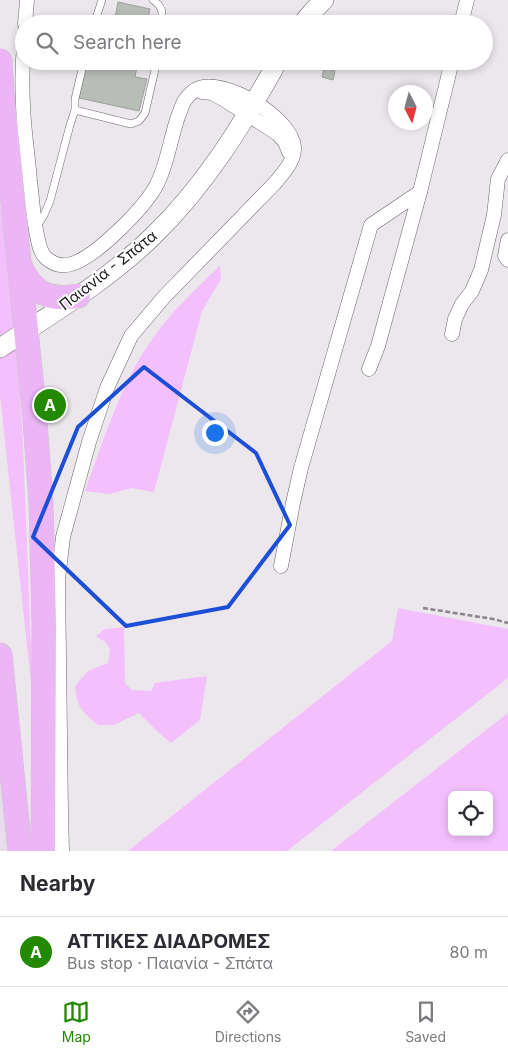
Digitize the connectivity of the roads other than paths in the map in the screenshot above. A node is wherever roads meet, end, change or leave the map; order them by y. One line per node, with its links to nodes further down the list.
1 (27, 0): 6 (street)
2 (102, 0): 7 (lane)
3 (153, 0): 8 (lane)
4 (324, 0): 9 (main road)
5 (467, 0): 10 (street)
6 (26, 15)
7 (97, 15)
8 (162, 15)
9 (310, 15)
10 (463, 15)
11 (0, 61): 24 (highway)
12 (22, 70): 21 (street)
13 (82, 70): 18 (lane)
14 (155, 70): 18 (lane)
15 (273, 70): 17 (main road, Παιανία - Σπάτα)
16 (450, 70): 20 (street)
17 (251, 109): 21 (street); 25 (main road, Παιανία - Σπάτα); 33 (street)
18 (75, 110): 21 (lane)
19 (508, 160): 26 (street)
20 (420, 192): 28 (street); 29 (street)
21 (36, 228)
22 (508, 240): 23 (street)
23 (508, 260)
24 (19, 263): 25 (highway); 27 (highway)
25 (78, 296): 27 (main road, Παιανία - Σπάτα)
26 (452, 334)
27 (14, 339): 32 (highway)
28 (369, 369)
29 (281, 566)
30 (0, 655): 31 (highway)
31 (20, 851)
32 (43, 851)
33 (62, 851)

